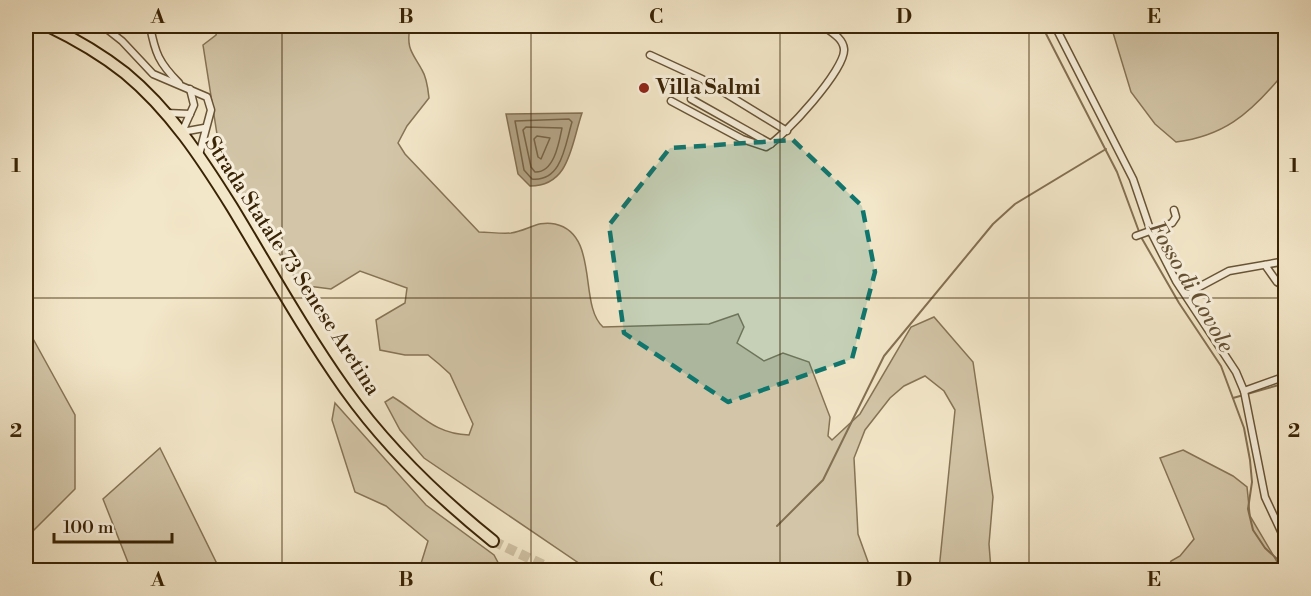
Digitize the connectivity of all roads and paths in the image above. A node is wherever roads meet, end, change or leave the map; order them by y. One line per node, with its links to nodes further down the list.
1 (48, 26): 11 (main road, Strada Statale 73 Senese Aretina)
2 (103, 26): 7 (street)
3 (150, 26): 7 (street)
4 (823, 26): 14 (street)
5 (1055, 26): 19 (street)
6 (650, 55): 14 (street)
7 (179, 84): 8 (street)
8 (190, 89): 12 (street); 13 (street)
9 (691, 99): 16 (street)
10 (671, 101): 16 (street)
11 (166, 112): 12 (street); 15 (main road, Strada Statale 73 Senese Aretina)
12 (190, 114): 15 (street)
13 (204, 128): 15 (street); 17 (street)
14 (788, 131): 16 (street)
15 (182, 132): 17 (main road, Strada Statale 73 Senese Aretina)
16 (771, 144)
17 (199, 155): 27 (main road, Strada Statale 73 Senese Aretina)
18 (1173, 210): 19 (street)
19 (1147, 232): 20 (street); 24 (street)
20 (1137, 236)
21 (1286, 261): 22 (street)
22 (1265, 266): 23 (street); 24 (street)
23 (1286, 287)
24 (1186, 294): 26 (street)
25 (1286, 375): 26 (street)
26 (1244, 391): 28 (street)
27 (493, 541)
28 (1286, 542)

